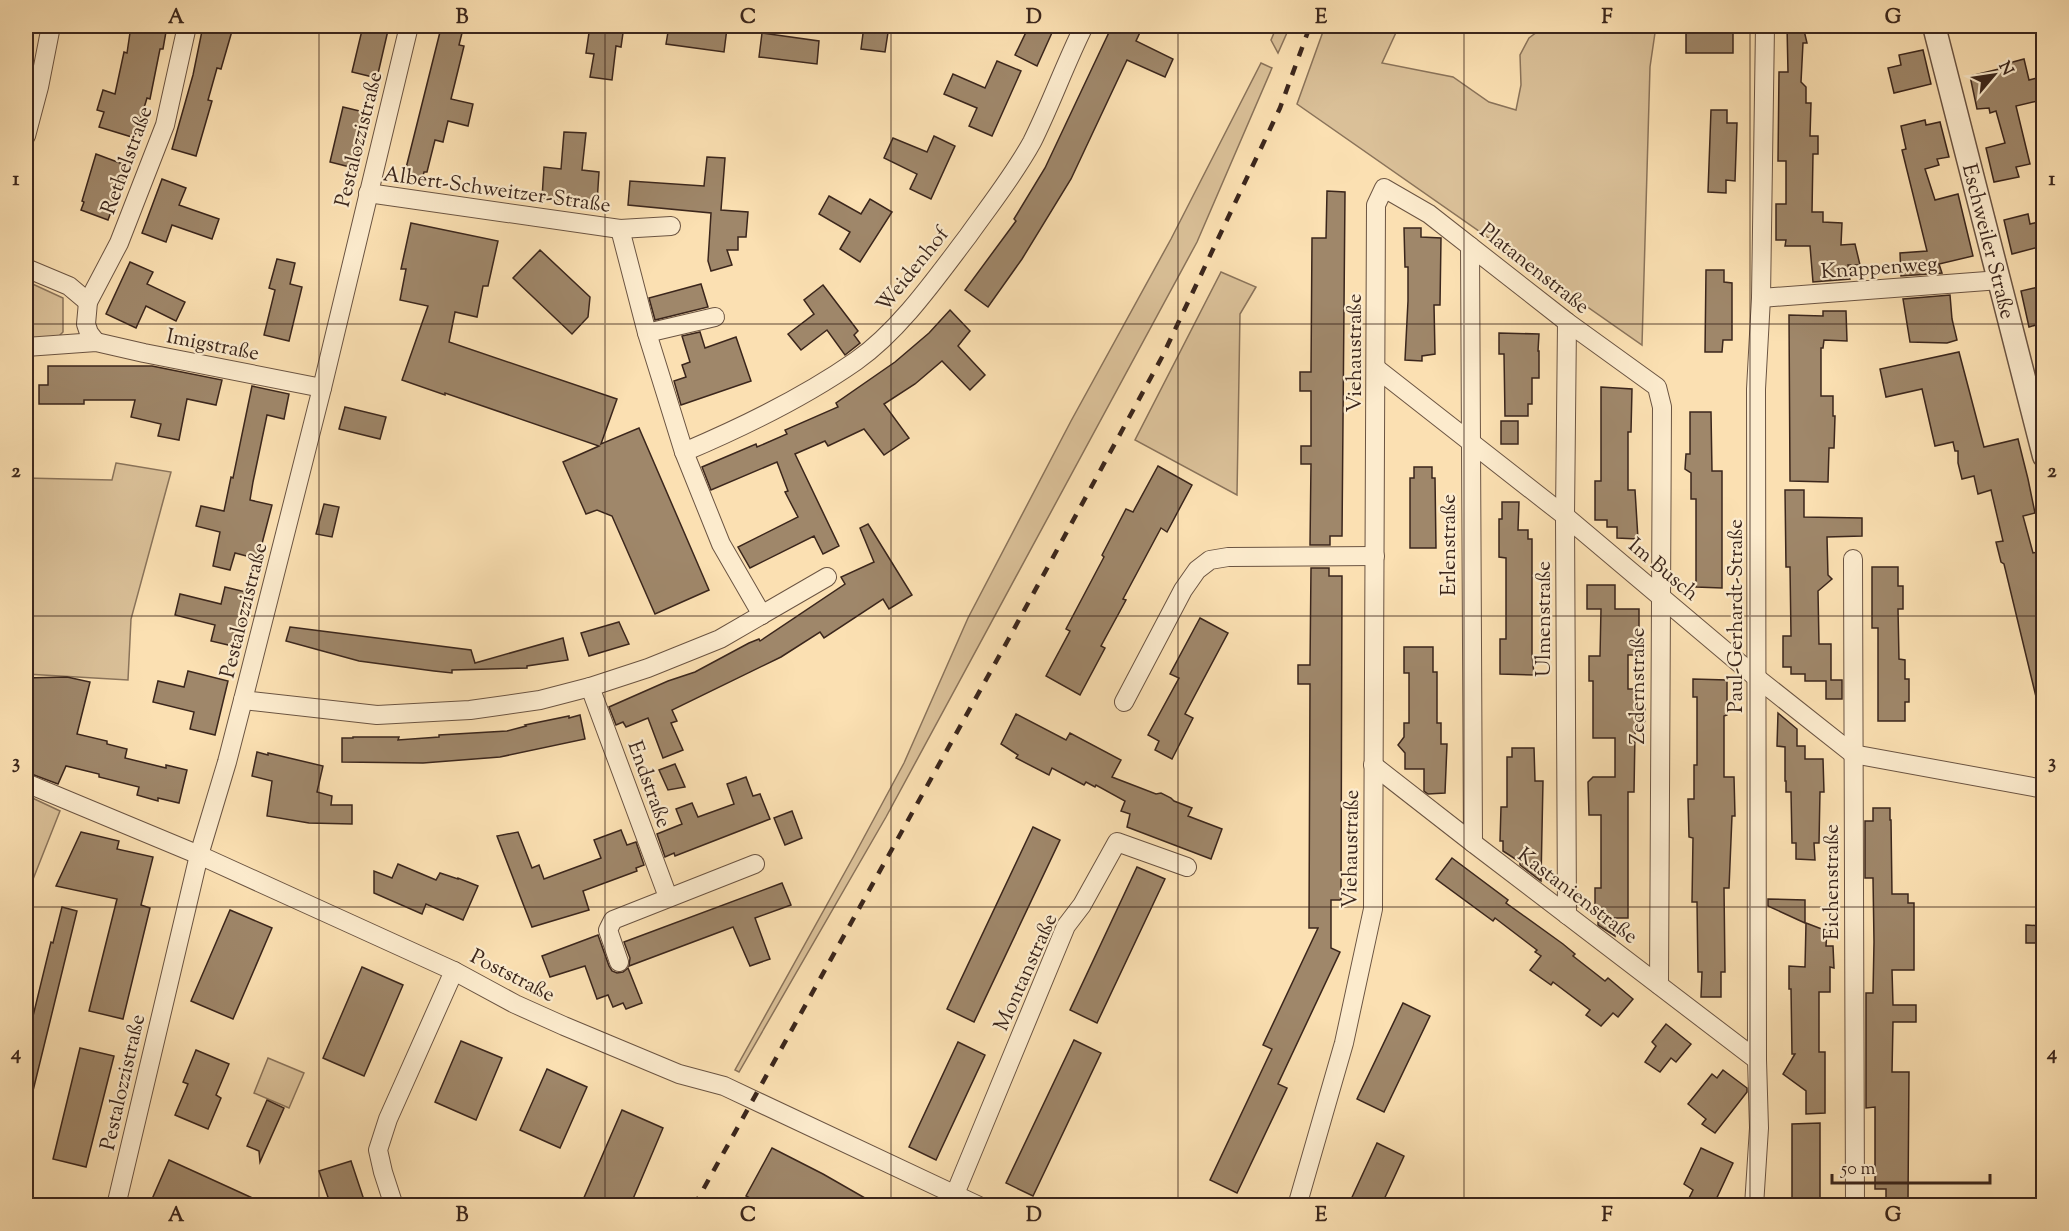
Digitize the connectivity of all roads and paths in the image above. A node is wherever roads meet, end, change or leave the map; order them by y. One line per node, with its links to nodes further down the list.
1 (51, 26): 7 (street)
2 (187, 26): 16 (street, Rethelstraße)
3 (409, 26): 9 (street, Pestalozzistraße)
4 (1084, 26): 26 (street, Weidenhof)
5 (1765, 26): 15 (street, Paul-Gerhardt-Straße)
6 (1934, 26): 14 (street, Eschweiler Straße)
7 (26, 136)
8 (1384, 188): 12 (street, Platanenstraße); 22 (street, Viehaustraße)
9 (368, 193): 11 (street, Albert-Schweitzer-Straße); 24 (street, Pestalozzistraße)
10 (671, 226): 11 (street, Albert-Schweitzer-Straße)
11 (620, 229): 19 (street, Albert-Schweitzer-Straße)
12 (1470, 246): 18 (street, Platanenstraße); 25 (street, Erlenstraße)
13 (26, 268): 16 (street)
14 (2000, 280): 15 (street, Knappenweg); 27 (street, Eschweiler Straße)
15 (1761, 298): 34 (street, Paul-Gerhardt-Straße)
16 (88, 302): 20 (street)
17 (715, 317): 19 (street)
18 (1567, 322): 23 (street, Platanenstraße); 28 (street, Ulmenstraße)
19 (647, 333): 26 (street, Albert-Schweitzer-Straße)
20 (96, 342): 21 (street, Imigstraße); 24 (street, Imigstraße)
21 (26, 347)
22 (1377, 368): 25 (street, Im Busch); 29 (street, Viehaustraße)
23 (1656, 387): 32 (street, Zedernstraße)
24 (322, 388): 36 (street, Pestalozzistraße)
25 (1470, 441): 28 (street, Im Busch); 42 (street, Erlenstraße)
26 (684, 452): 33 (street, Albert-Schweitzer-Straße)
27 (2043, 456)
28 (1565, 516): 32 (street, Im Busch); 47 (street, Ulmenstraße)
29 (1375, 556): 37 (street); 39 (street, Viehaustraße)
30 (1853, 559): 38 (street, Eichenstraße)
31 (827, 577): 33 (street)
32 (1660, 595): 34 (street, Im Busch); 50 (street, Zedernstraße)
33 (762, 615): 35 (street)
34 (1758, 678): 38 (street, Im Busch); 51 (street, Paul-Gerhardt-Straße)
35 (590, 687): 36 (street); 46 (street, Endstraße)
36 (243, 700): 43 (street, Pestalozzistraße)
37 (1124, 702)
38 (1853, 754): 41 (street, Im Busch); 58 (street, Eichenstraße)
39 (1373, 765): 42 (street, Kastanienstraße); 56 (street, Viehaustraße)
40 (26, 783): 43 (street, Poststraße)
41 (2043, 789)
42 (1473, 843): 47 (street, Kastanienstraße)
43 (199, 855): 49 (street, Poststraße); 53 (street, Pestalozzistraße)
44 (755, 864): 46 (street)
45 (1187, 867): 52 (street, Montanstraße)
46 (668, 897): 48 (street)
47 (1568, 915): 50 (street, Kastanienstraße)
48 (619, 962)
49 (454, 971): 52 (street, Poststraße); 54 (street)
50 (1659, 985): 51 (street, Kastanienstraße)
51 (1757, 1060): 57 (street, Paul-Gerhardt-Straße)
52 (956, 1194): 55 (street, Poststraße)
53 (116, 1206)
54 (394, 1206)
55 (980, 1206)
56 (1297, 1206)
57 (1754, 1206)
58 (1855, 1206)

